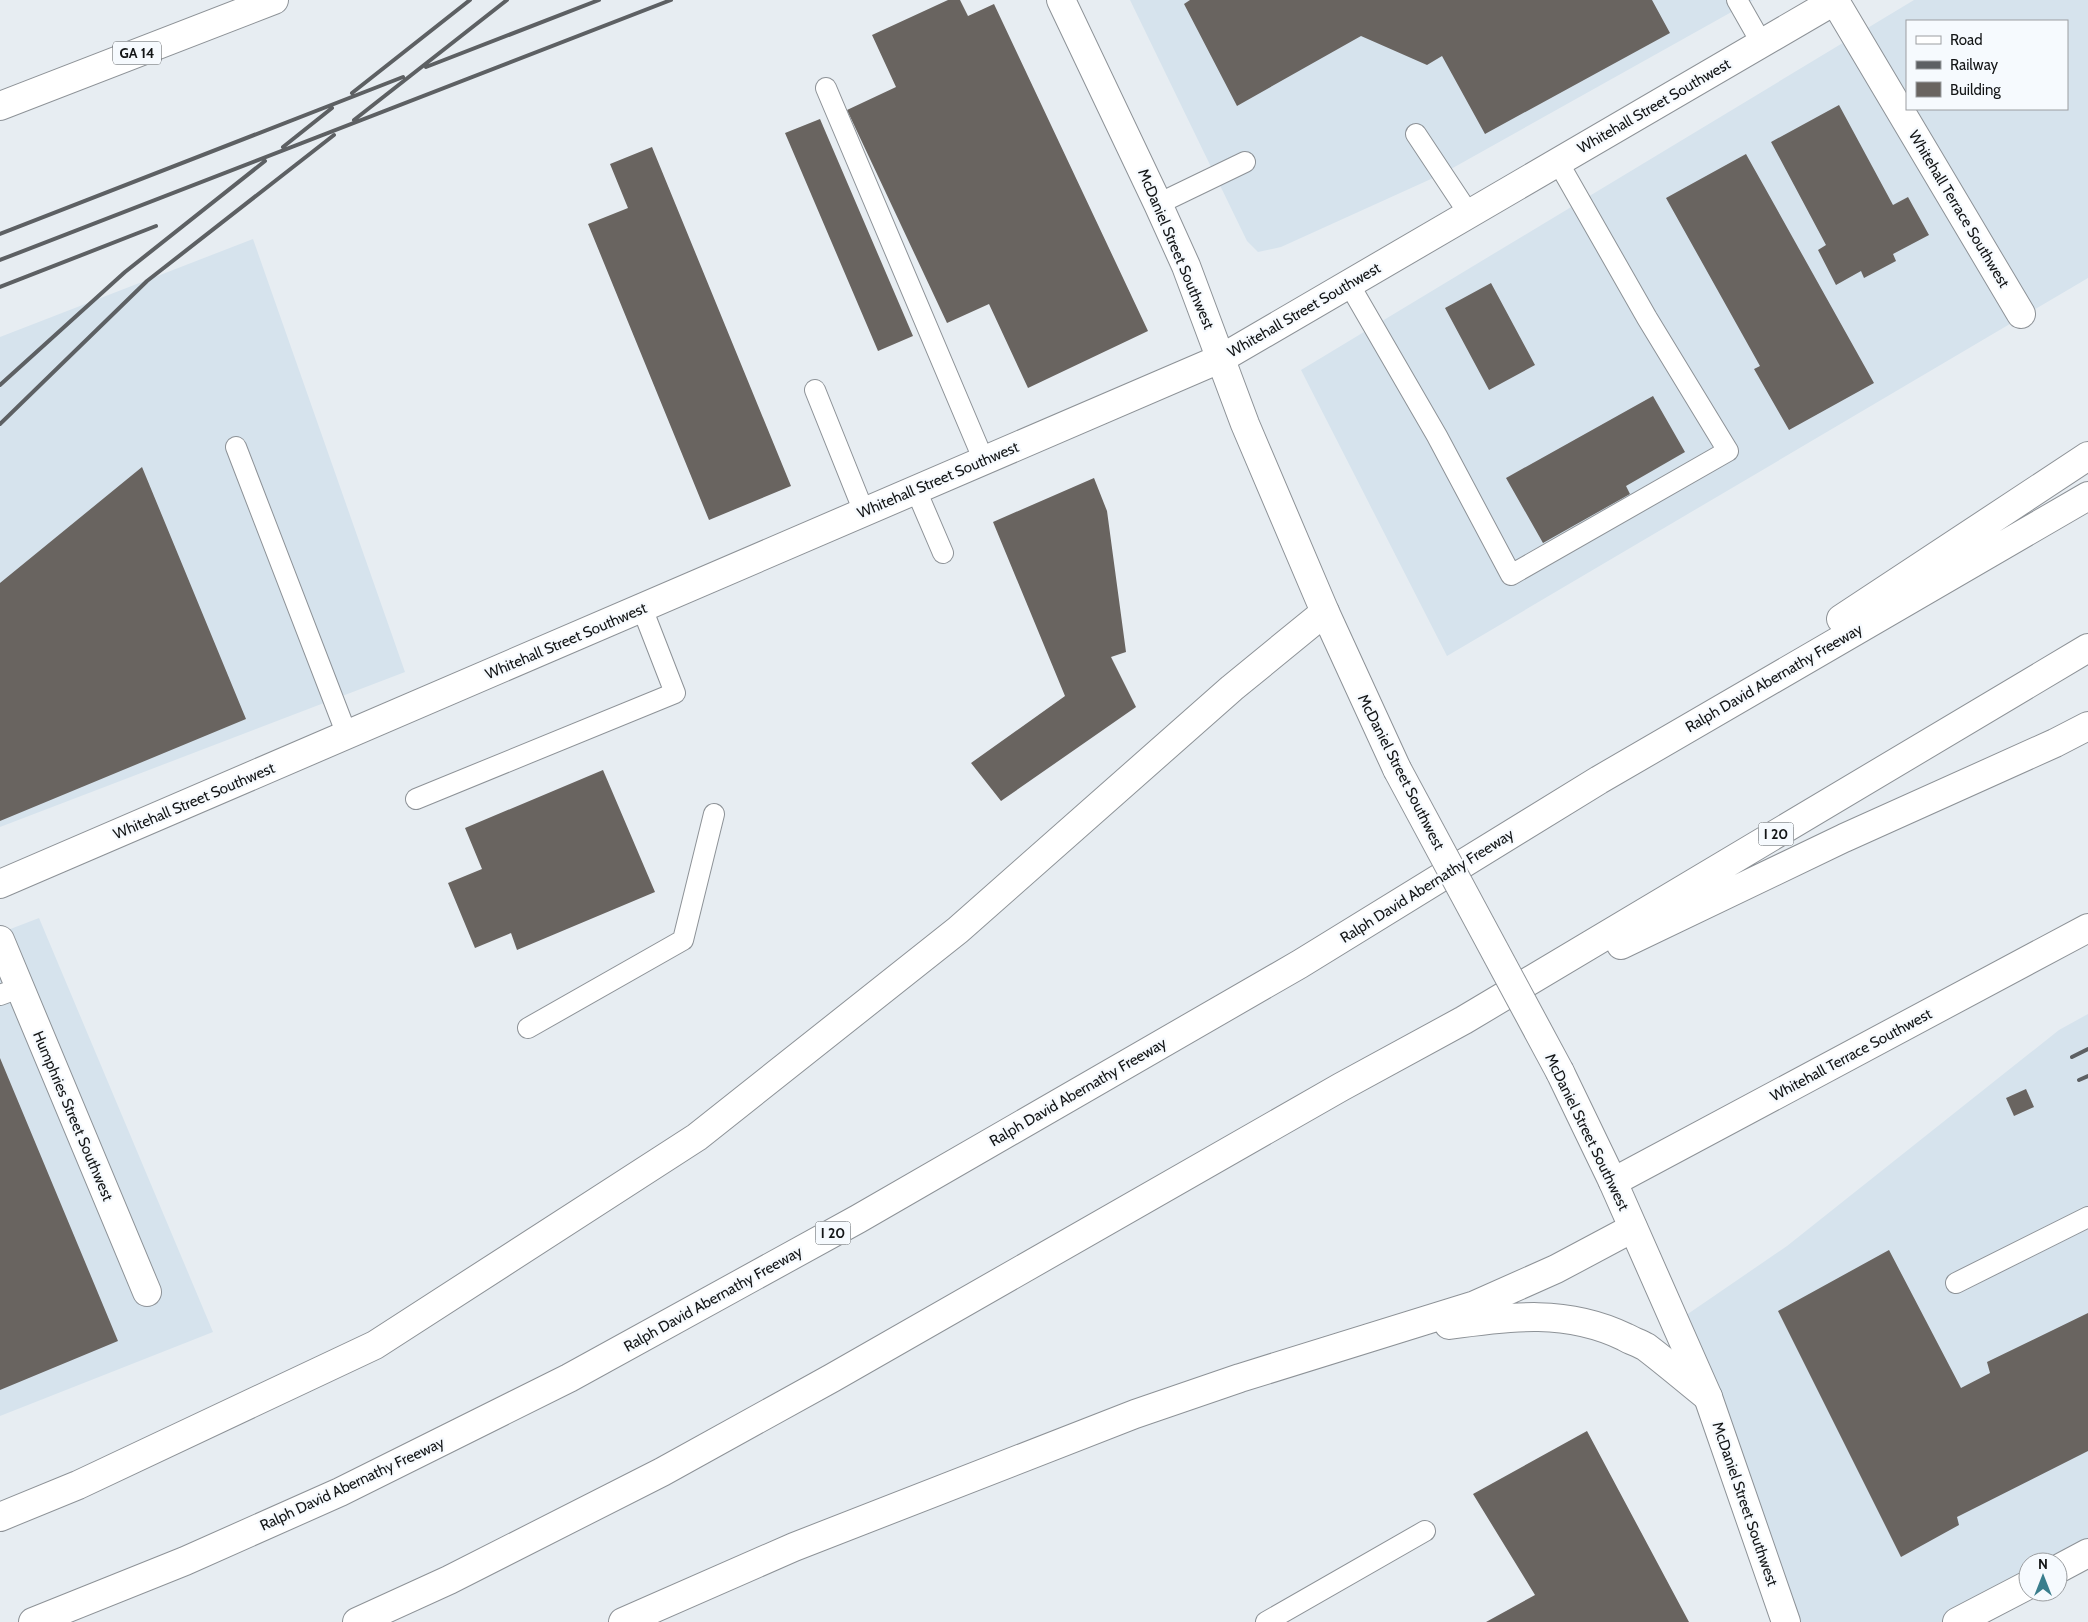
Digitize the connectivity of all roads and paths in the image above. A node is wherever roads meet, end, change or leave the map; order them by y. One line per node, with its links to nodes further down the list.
1 (274, 0): 7 (main road, GA 14)
2 (1061, 0): 11 (main road, McDaniel Street Southwest)
3 (1737, 0): 5 (lane)
4 (1836, 0): 5 (main road, Whitehall Street Southwest); 14 (main road, Whitehall Terrace Southwest)
5 (1762, 44): 10 (main road, Whitehall Street Southwest)
6 (826, 88): 19 (lane)
7 (0, 106)
8 (1416, 134): 12 (lane)
9 (1246, 162): 11 (lane)
10 (1558, 162): 12 (main road, Whitehall Street Southwest); 13 (lane)
11 (1158, 204): 15 (main road, McDaniel Street Southwest)
12 (1469, 214): 13 (main road, Whitehall Street Southwest)
13 (1349, 284): 15 (main road, Whitehall Street Southwest)
14 (2021, 314)
15 (1222, 358): 19 (main road, Whitehall Street Southwest); 25 (main road, McDaniel Street Southwest)
16 (815, 390): 22 (lane)
17 (236, 447): 28 (lane)
18 (2088, 456): 29 (main road)
19 (984, 461): 20 (main road, Whitehall Street Southwest)
20 (916, 490): 22 (main road, Whitehall Street Southwest); 23 (lane)
21 (2088, 496): 29 (main road, Ralph David Abernathy Freeway / I 20)
22 (864, 512): 24 (main road, Whitehall Street Southwest)
23 (943, 554)
24 (642, 608): 28 (main road, Whitehall Street Southwest); 30 (lane)
25 (1325, 612): 38 (main road, McDaniel Street Southwest, bridge); 45 (main road)
26 (2088, 648): 36 (main road, I 20)
27 (2088, 726): 36 (main road)
28 (347, 735): 32 (main road, Whitehall Street Southwest)
29 (1598, 780): 50 (main road, Ralph David Abernathy Freeway / I 20)
30 (416, 799)
31 (714, 814): 37 (lane)
32 (0, 884)
33 (2088, 928): 38 (main road, Whitehall Terrace Southwest)
34 (0, 940): 35 (main road, Humphries Street Southwest)
35 (10, 991): 42 (main road, Humphries Street Southwest)
36 (1464, 1020): 51 (main road, I 20)
37 (528, 1028)
38 (1613, 1182): 40 (main road, McDaniel Street Southwest)
39 (2088, 1217): 41 (lane)
40 (1633, 1228): 43 (main road); 44 (main road, McDaniel Street Southwest)
41 (1956, 1283)
42 (147, 1292)
43 (1384, 1334): 44 (main road); 52 (main road)
44 (1708, 1397): 54 (main road, McDaniel Street Southwest)
45 (0, 1517)
46 (1425, 1531): 53 (lane)
47 (2088, 1553): 48 (main road)
48 (2068, 1564)
49 (2018, 1590): 55 (main road)
50 (34, 1622)
51 (357, 1622)
52 (623, 1622)
53 (1266, 1622)
54 (1786, 1622)
55 (1957, 1622)

